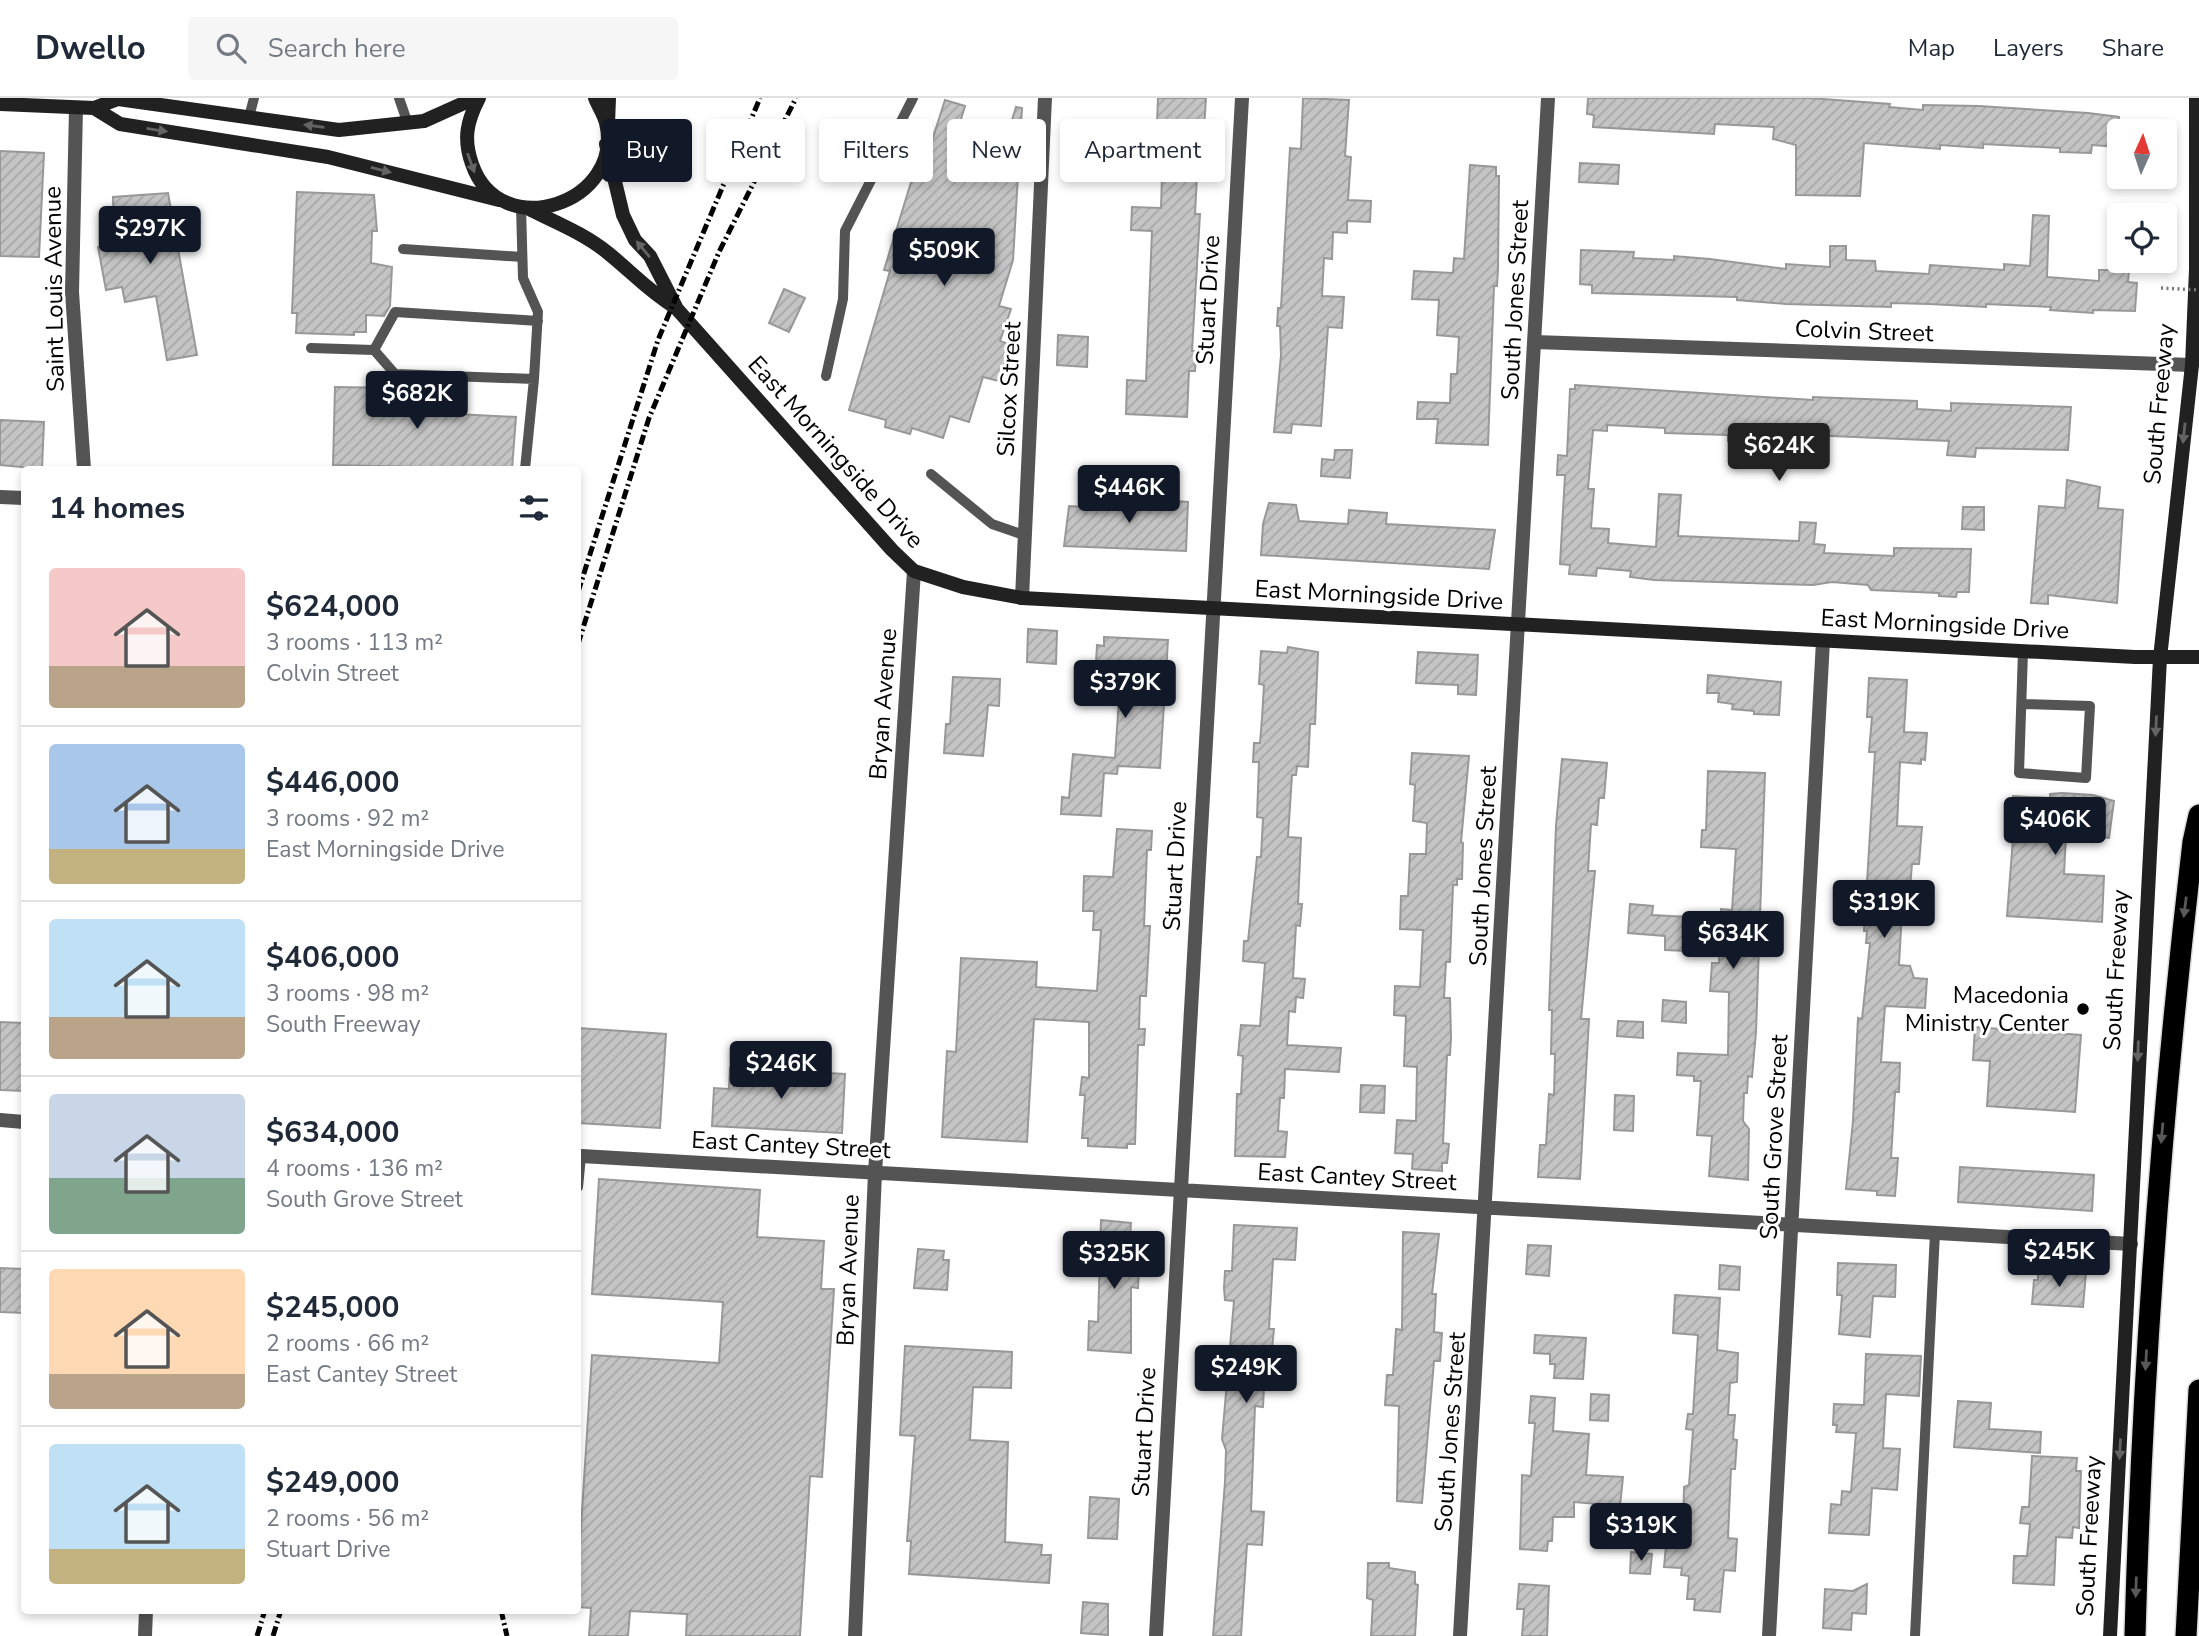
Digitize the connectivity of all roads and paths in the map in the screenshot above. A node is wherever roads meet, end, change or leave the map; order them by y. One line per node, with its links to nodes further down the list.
1 (254, 98): 14 (lane)
2 (399, 98): 17 (lane)
3 (477, 98): 17 (street); 20 (street, one-way to 20)
4 (595, 98): 15 (street)
5 (609, 98): 16 (street)
6 (913, 98): 32 (lane)
7 (1045, 98): 39 (street, Silcox Street)
8 (1242, 98): 42 (street, Stuart Drive)
9 (1548, 98): 28 (street, South Jones Street)
10 (2196, 98): 31 (street, South Freeway)
11 (94, 103): 13 (street); 14 (street); 20 (street, one-way to 20)
12 (0, 104): 13 (street)
13 (76, 108): 34 (street, Saint Louis Avenue)
14 (249, 117): 17 (street, one-way to 14)
15 (605, 119)
16 (608, 119)
17 (408, 124)
18 (602, 160): 21 (street)
19 (616, 182): 26 (street, one-way to 19)
20 (499, 200): 21 (street)
21 (524, 208): 23 (lane); 26 (street)
22 (403, 249): 23 (lane)
23 (522, 257): 27 (lane)
24 (2161, 288): 25 (path, bridge)
25 (2199, 290)
26 (677, 309): 40 (street, East Morningside Drive)
27 (538, 321): 30 (lane); 33 (lane)
28 (1535, 342): 31 (street, Colvin Street); 43 (street, South Jones Street)
29 (311, 348): 30 (lane)
30 (374, 350): 33 (lane)
31 (2192, 365): 47 (street, South Freeway, one-way to 47)
32 (827, 376)
33 (534, 379): 35 (lane)
34 (84, 466)
35 (525, 466)
36 (931, 474): 39 (lane)
37 (0, 497): 38 (street)
38 (21, 498)
39 (1024, 535): 41 (street, Silcox Street)
40 (914, 571): 41 (street, East Morningside Drive); 54 (street, Bryan Avenue)
41 (1022, 598): 42 (street, East Morningside Drive)
42 (1211, 609): 43 (street, East Morningside Drive); 55 (street, Stuart Drive)
43 (1519, 625): 44 (street, East Morningside Drive); 56 (street, South Jones Street)
44 (1823, 641): 45 (street, East Morningside Drive); 57 (street, South Grove Street)
45 (2023, 651): 47 (street, East Morningside Drive); 48 (lane)
46 (2195, 657): 47 (street, East Morningside Drive)
47 (2160, 658): 59 (street, South Freeway, one-way to 59)
48 (2022, 704): 48 (lane)
49 (2199, 815): 69 (highway, one-way to 69)
50 (0, 1120): 51 (street)
51 (21, 1122)
52 (582, 1156): 53 (lane); 54 (street, East Cantey Street)
53 (581, 1164)
54 (875, 1173): 55 (street, East Cantey Street); 63 (street, Bryan Avenue)
55 (1180, 1190): 56 (street, East Cantey Street); 64 (street, Stuart Drive)
56 (1487, 1207): 57 (street, East Cantey Street); 65 (street, South Jones Street)
57 (1792, 1225): 58 (street, East Cantey Street); 66 (street, South Grove Street)
58 (1935, 1233): 59 (street, East Cantey Street); 67 (lane)
59 (2131, 1244): 68 (street, South Freeway, one-way to 68)
60 (2199, 1390): 70 (highway)
61 (146, 1614): 62 (street)
62 (145, 1636)
63 (855, 1636)
64 (1156, 1636)
65 (1460, 1636)
66 (1769, 1636)
67 (1915, 1636)
68 (2110, 1636)
69 (2134, 1636)
70 (2186, 1636)

